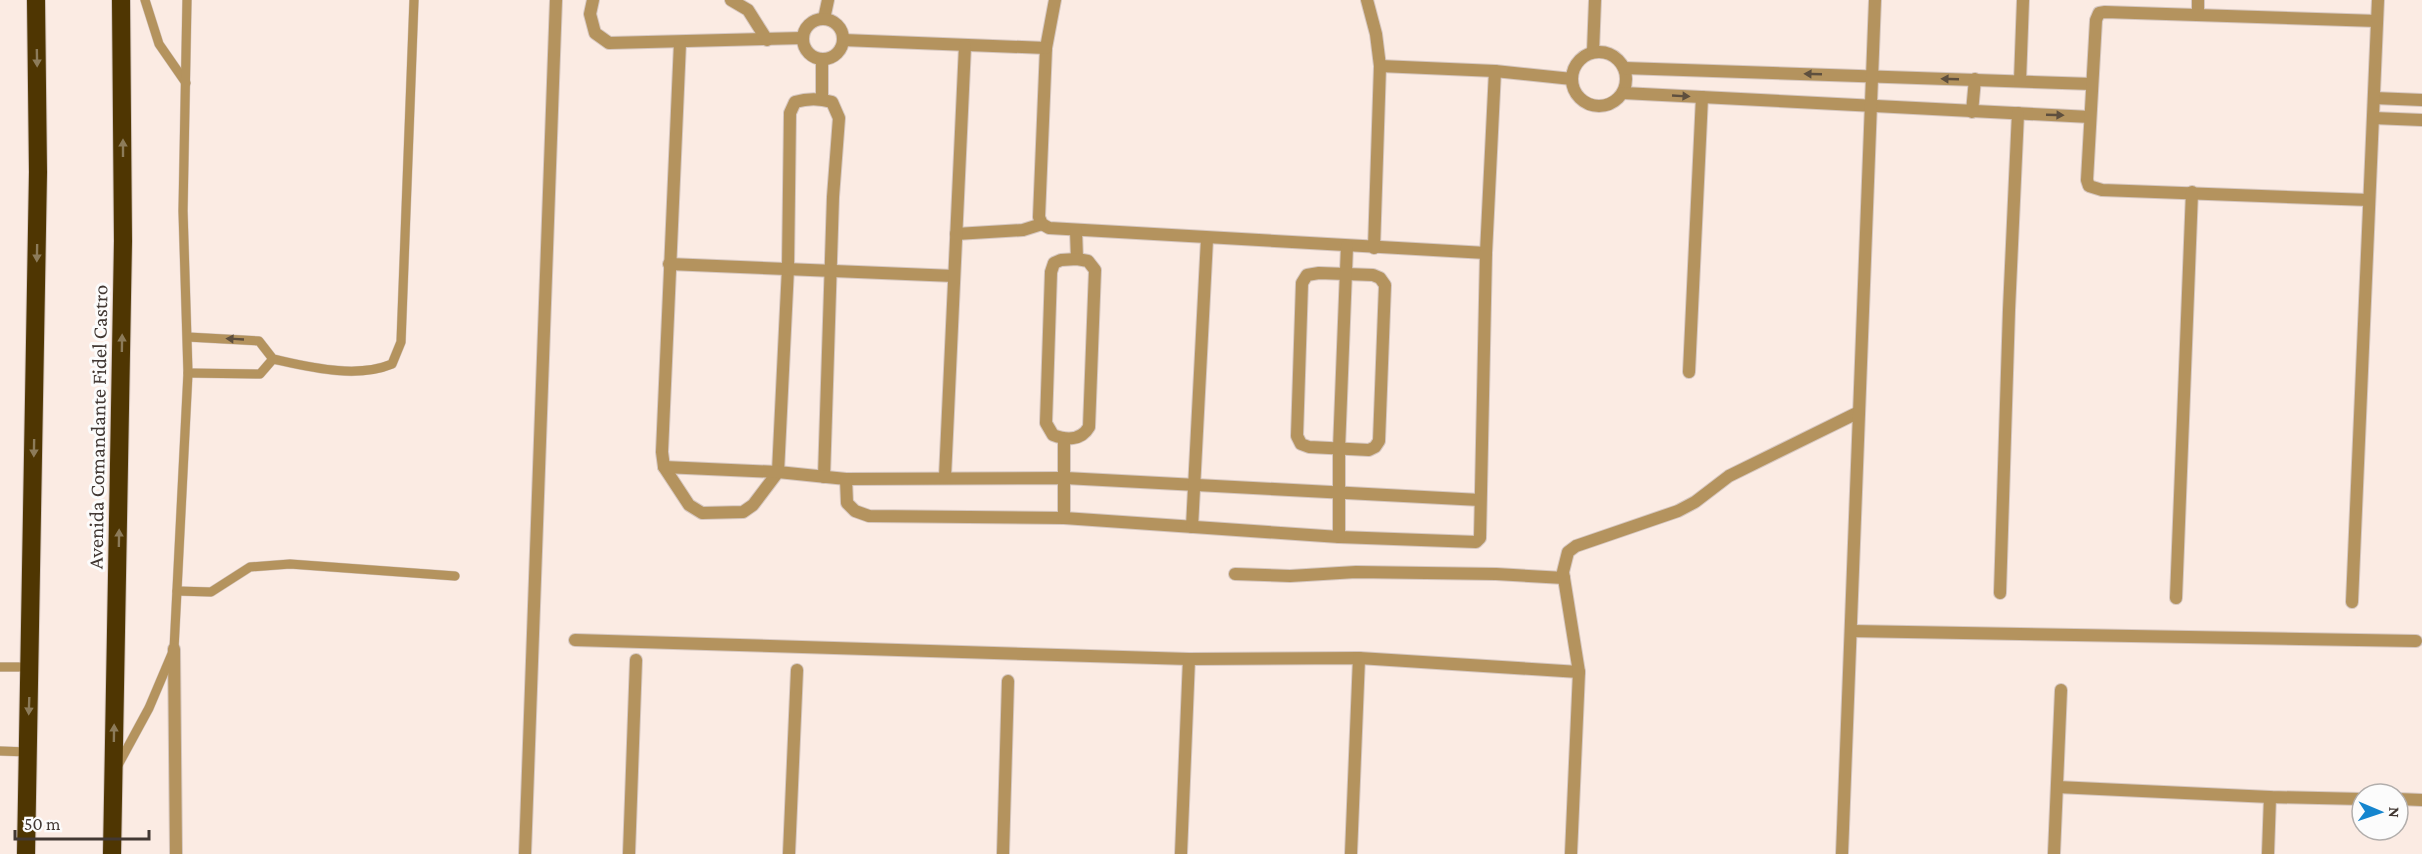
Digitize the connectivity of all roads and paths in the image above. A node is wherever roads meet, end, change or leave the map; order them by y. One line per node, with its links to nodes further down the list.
1 (36, 0): 97 (highway, one-way to 97)
2 (122, 0): 104 (highway, Avenida Comandante Fidel Castro, one-way to 2)
3 (145, 0): 35 (lane)
4 (187, 0): 35 (lane)
5 (414, 0): 64 (lane)
6 (556, 0): 111 (street)
7 (593, 0): 23 (street)
8 (731, 0): 21 (street)
9 (828, 0): 18 (street)
10 (1055, 0): 25 (street)
11 (1367, 0): 28 (street)
12 (1595, 0): 26 (street)
13 (1875, 0): 31 (street)
14 (2023, 0): 34 (street)
15 (2198, 0): 17 (street)
16 (2378, 0): 19 (street)
17 (2198, 15): 19 (street); 36 (street)
18 (824, 19): 20 (street); 22 (street)
19 (2377, 21): 39 (street)
20 (803, 39): 21 (street); 27 (street)
21 (767, 40): 23 (street)
22 (843, 40): 24 (street); 27 (street)
23 (680, 43): 58 (street)
24 (965, 46): 25 (street); 52 (street)
25 (1046, 48): 50 (street)
26 (1593, 52): 29 (street); 32 (street)
27 (822, 59): 40 (street)
28 (1380, 66): 30 (street); 55 (street)
29 (1624, 68): 31 (street, one-way to 29); 37 (street)
30 (1495, 71): 32 (street); 56 (street)
31 (1872, 76): 33 (street, one-way to 31); 42 (street)
32 (1572, 79): 37 (street)
33 (1975, 79): 34 (street); 43 (street)
34 (2019, 81): 36 (street)
35 (186, 83): 63 (lane)
36 (2092, 84): 45 (street)
37 (1623, 93): 38 (street, one-way to 38)
38 (1702, 97): 42 (street); 65 (street)
39 (2374, 98): 41 (street); 46 (street)
40 (822, 99): 59 (street); 60 (street)
41 (2422, 100)
42 (1871, 107): 43 (street); 67 (street)
43 (1972, 112): 44 (street)
44 (2018, 113): 45 (street, one-way to 45); 86 (street)
45 (2090, 117): 48 (street)
46 (2373, 118): 47 (street); 49 (street)
47 (2422, 120)
48 (2192, 192): 49 (street); 87 (street)
49 (2370, 200): 88 (street)
50 (1042, 224): 51 (street); 52 (street)
51 (1076, 230): 53 (street); 57 (street)
52 (956, 234): 62 (street)
53 (1206, 238): 54 (street); 76 (street)
54 (1347, 246): 55 (street); 61 (street)
55 (1374, 248): 56 (street)
56 (1486, 253): 78 (street)
57 (1077, 259): 68 (street); 68 (street)
58 (669, 264): 59 (street); 70 (street)
59 (788, 268): 60 (street); 71 (street)
60 (831, 272): 62 (street); 72 (street)
61 (1346, 274): 69 (street); 69 (street); 69 (street)
62 (954, 276): 73 (street)
63 (188, 337): 64 (lane, one-way to 63); 66 (lane)
64 (273, 359): 66 (lane)
65 (1689, 372)
66 (188, 373): 85 (lane)
67 (1859, 412): 84 (street); 89 (street)
68 (1064, 440): 74 (street)
69 (1339, 449): 77 (street)
70 (664, 467): 71 (street); 71 (street)
71 (778, 472): 72 (street)
72 (824, 477): 75 (street)
73 (945, 477): 74 (street); 75 (street)
74 (1065, 478): 76 (street); 79 (street)
75 (846, 479): 79 (street)
76 (1194, 485): 77 (street); 80 (street)
77 (1338, 493): 78 (street); 81 (street)
78 (1480, 500): 81 (street)
79 (1064, 518): 80 (street)
80 (1192, 527): 81 (street)
81 (1339, 537)
82 (1234, 574): 84 (street)
83 (455, 576): 85 (lane)
84 (1564, 578): 99 (street)
85 (177, 591): 92 (lane)
86 (2000, 592)
87 (2176, 598)
88 (2352, 602)
89 (1851, 631): 91 (street); 118 (street)
90 (575, 640): 94 (street)
91 (2416, 641)
92 (174, 649): 104 (lane); 110 (street)
93 (1359, 658): 94 (street); 99 (street); 116 (street)
94 (1189, 659): 115 (street)
95 (636, 660): 112 (street)
96 (0, 667): 97 (lane)
97 (31, 667): 103 (highway, one-way to 103)
98 (797, 670): 113 (street)
99 (1579, 672): 117 (street)
100 (1008, 681): 114 (street)
101 (2061, 690): 105 (street)
102 (0, 751): 103 (lane)
103 (28, 752): 108 (highway)
104 (113, 774): 109 (highway, Avenida Comandante Fidel Castro)
105 (2057, 787): 106 (street); 119 (street)
106 (2270, 797): 107 (street); 120 (street)
107 (2350, 799)
108 (26, 854)
109 (112, 854)
110 (176, 854)
111 (525, 854)
112 (629, 854)
113 (789, 854)
114 (1003, 854)
115 (1181, 854)
116 (1351, 854)
117 (1571, 854)
118 (1842, 854)
119 (2054, 854)
120 (2268, 854)

